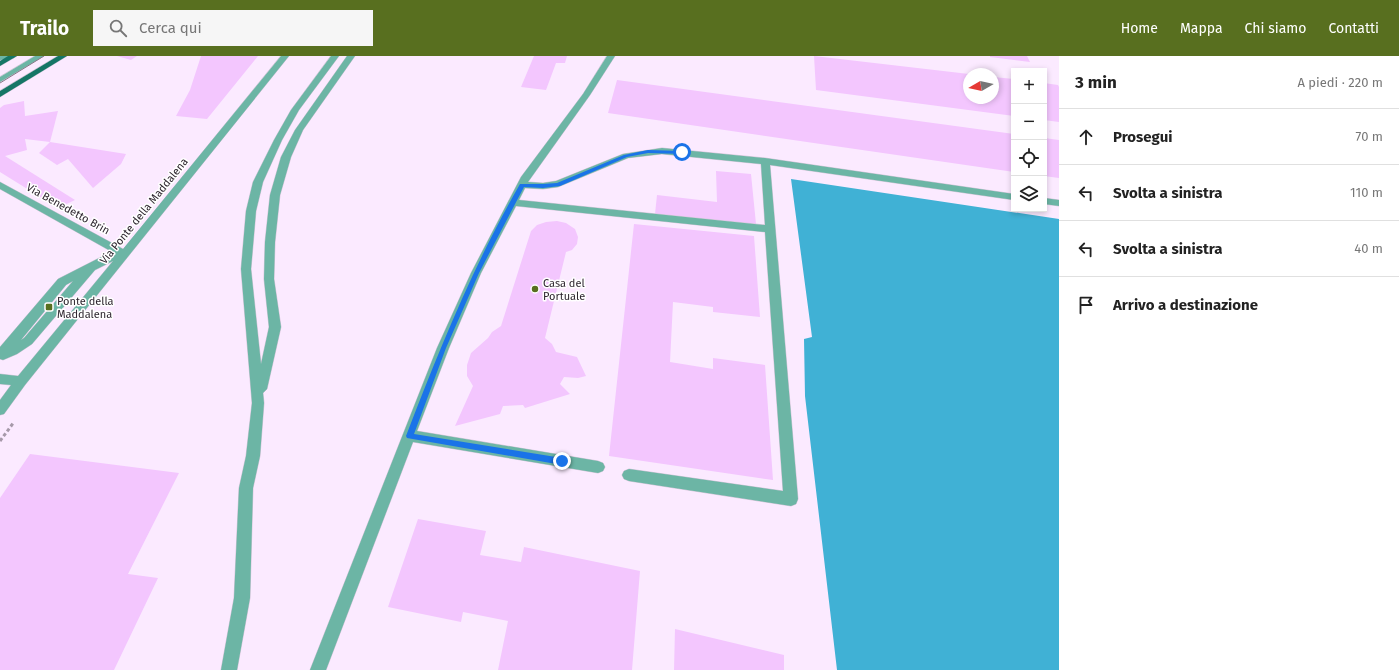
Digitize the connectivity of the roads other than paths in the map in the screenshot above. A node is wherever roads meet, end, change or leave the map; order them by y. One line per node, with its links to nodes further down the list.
1 (12, 56): 8 (street); 9 (main road)
2 (40, 56): 10 (street)
3 (63, 56): 11 (main road)
4 (285, 56): 20 (street, Via Ponte della Maddalena)
5 (335, 56): 26 (street)
6 (351, 56): 26 (street)
7 (611, 56): 14 (street)
8 (0, 58)
9 (0, 64)
10 (0, 80)
11 (0, 95)
12 (766, 162): 14 (street); 15 (street); 19 (street)
13 (0, 185): 20 (street, Via Benedetto Brin)
14 (522, 185): 18 (street)
15 (1011, 197)
16 (1047, 201): 17 (street)
17 (1059, 203)
18 (512, 204): 19 (street); 28 (street)
19 (770, 228): 30 (street)
20 (124, 254): 21 (street); 25 (street, Via Ponte della Maddalena)
21 (93, 265): 22 (street); 23 (street)
22 (0, 353)
23 (0, 356)
24 (0, 379): 25 (street)
25 (21, 381): 27 (street, Via Ponte della Maddalena)
26 (258, 404): 31 (street)
27 (0, 410)
28 (409, 436): 29 (street); 32 (street)
29 (598, 467)
30 (629, 475)
31 (229, 670)
32 (318, 670)

